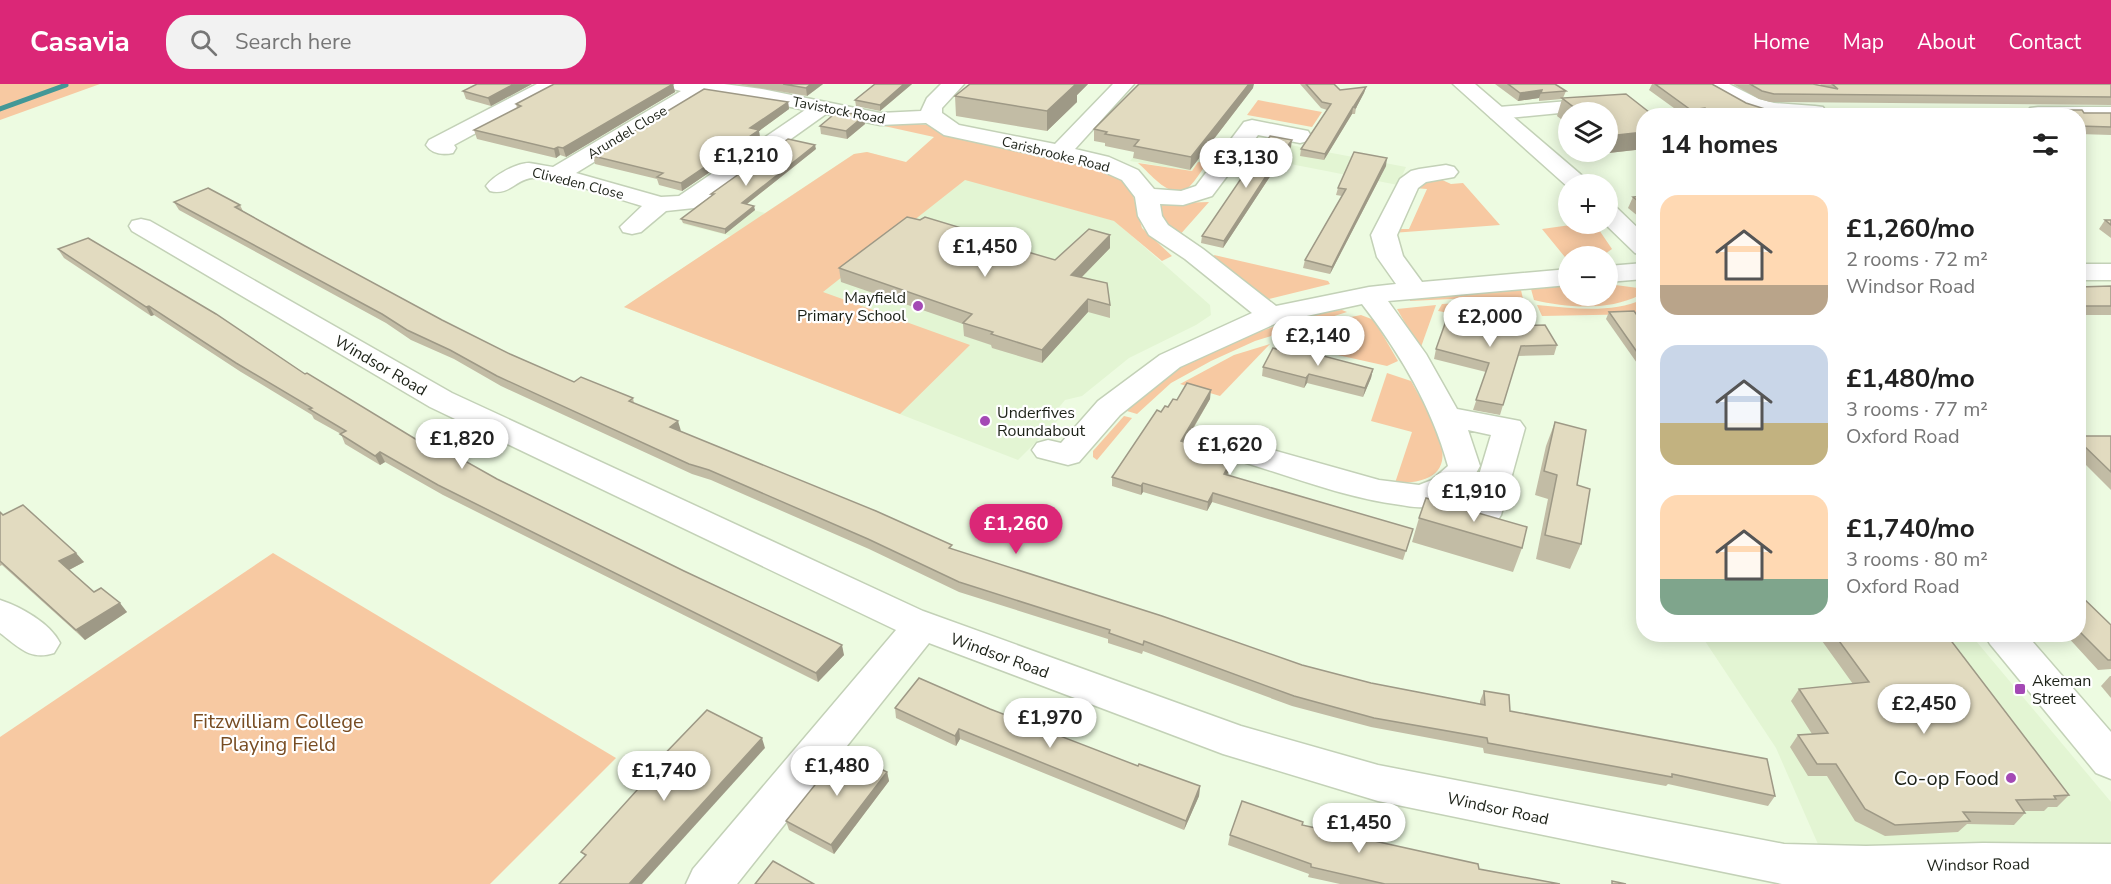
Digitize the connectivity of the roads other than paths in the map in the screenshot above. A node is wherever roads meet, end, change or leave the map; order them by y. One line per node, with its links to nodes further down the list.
1 (552, 84): 17 (street)
2 (676, 84): 7 (street, Tavistock Road)
3 (954, 84): 15 (street)
4 (1124, 84): 18 (street)
5 (1463, 84): 12 (street)
6 (1714, 84): 11 (street)
7 (698, 89): 8 (street, Tavistock Road); 21 (street, Arundel Close)
8 (767, 89): 10 (street, Tavistock Road)
9 (1623, 102): 12 (street)
10 (823, 107): 15 (street, Tavistock Road); 24 (street, Cliveden Close)
11 (1762, 108)
12 (1498, 113): 20 (street)
13 (2086, 113): 14 (street)
14 (2111, 113)
15 (931, 116): 18 (street, Carisbrooke Road)
16 (1300, 136): 23 (street)
17 (445, 148)
18 (1060, 152): 23 (street, Carisbrooke Road)
19 (1446, 172): 34 (street)
20 (1567, 174)
21 (557, 175): 22 (street, Cliveden Close); 24 (street, Cliveden Close)
22 (498, 186)
23 (1147, 196): 36 (street, Carisbrooke Road)
24 (660, 204): 27 (street)
25 (1618, 223): 28 (street)
26 (141, 226): 42 (street, Windsor Road)
27 (632, 227)
28 (1636, 240)
29 (1636, 272): 31 (street)
30 (2086, 272): 32 (street)
31 (1618, 273)
32 (2111, 273)
33 (1558, 278): 34 (street)
34 (1413, 289): 35 (street)
35 (1369, 295): 36 (street); 37 (street)
36 (1271, 315): 38 (street)
37 (1445, 416): 39 (street); 40 (street)
38 (1048, 450)
39 (1244, 452)
40 (1484, 515)
41 (0, 614): 44 (street)
42 (921, 626): 46 (street, Windsor Road); 47 (street)
43 (2009, 642): 45 (street)
44 (41, 643)
45 (2111, 761)
46 (2111, 864)
47 (708, 884)

